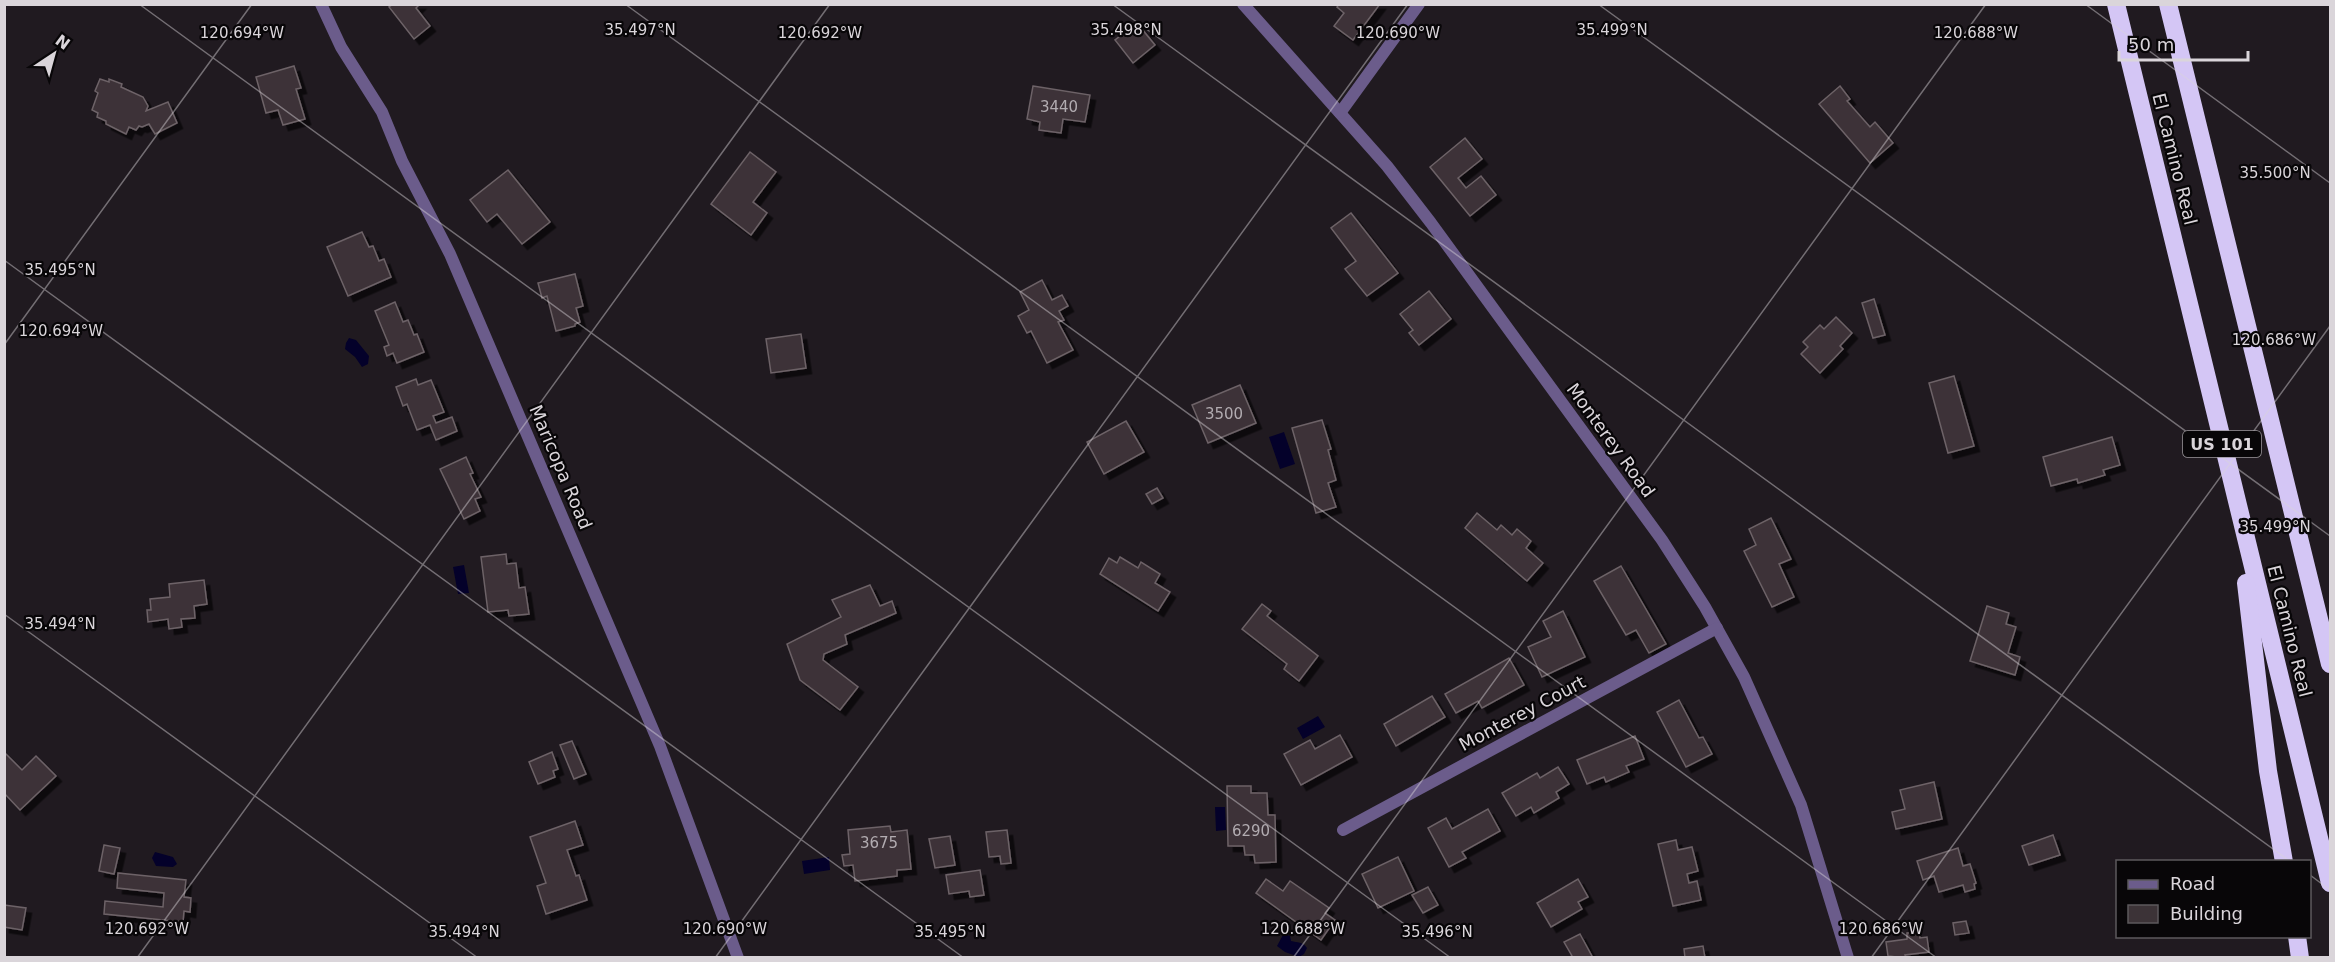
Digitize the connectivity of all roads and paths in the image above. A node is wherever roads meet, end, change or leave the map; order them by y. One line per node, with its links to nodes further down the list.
1 (321, 4): 16 (street, Maricopa Road)
2 (1243, 4): 6 (street, Monterey Road)
3 (1419, 4): 6 (street)
4 (2116, 4): 7 (highway, El Camino Real / US 101)
5 (2168, 4): 8 (highway, El Camino Real / US 101)
6 (1340, 113): 9 (street, Monterey Road)
7 (2237, 506): 13 (highway); 14 (highway, El Camino Real / US 101)
8 (2316, 606): 10 (highway); 11 (highway, El Camino Real / US 101)
9 (1717, 628): 12 (street, Monterey Court); 17 (street, Monterey Road)
10 (2331, 644)
11 (2331, 664)
12 (1343, 830)
13 (2284, 860)
14 (2331, 883)
15 (2297, 938): 18 (highway)
16 (738, 957)
17 (1848, 957)
18 (2300, 957)

